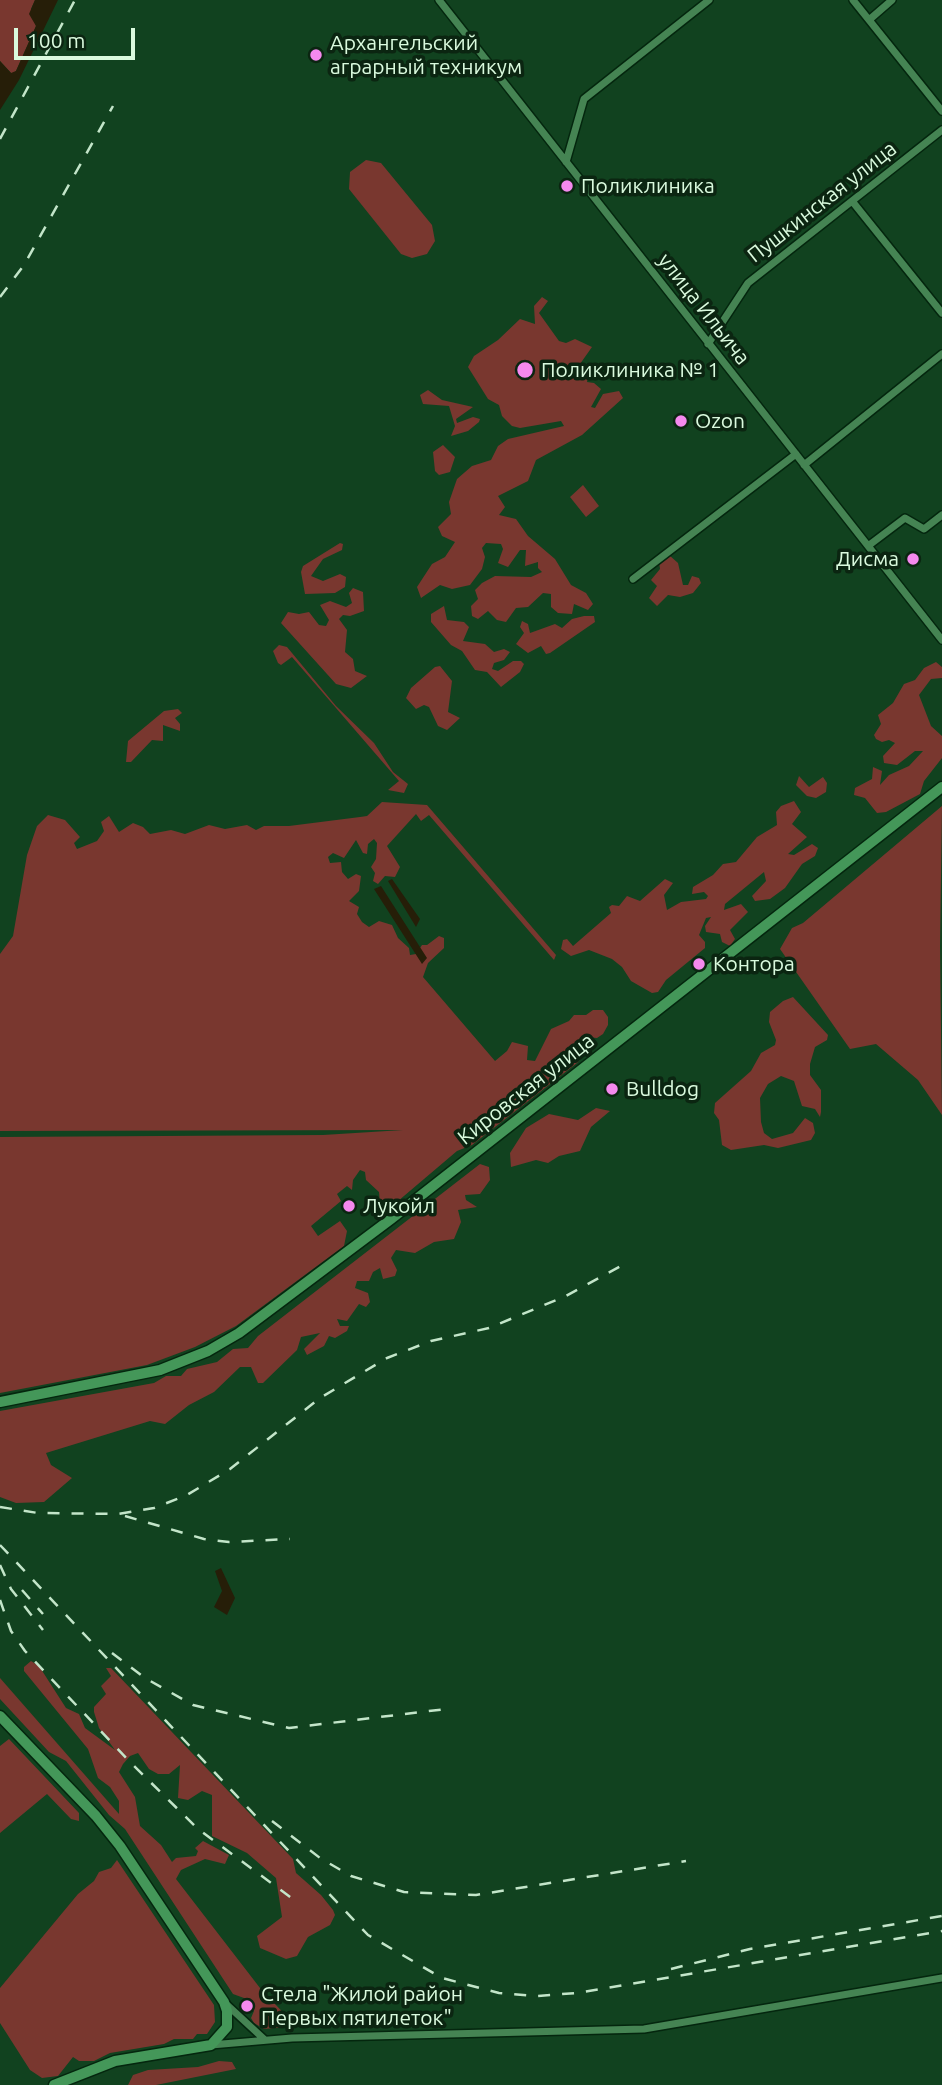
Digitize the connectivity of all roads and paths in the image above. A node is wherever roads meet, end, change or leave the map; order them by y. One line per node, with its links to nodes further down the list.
1 (439, 0): 8 (street, улица Ильича)
2 (709, 0): 8 (street)
3 (853, 0): 5 (street)
4 (892, 0): 5 (street)
5 (869, 20): 6 (street)
6 (942, 111)
7 (942, 130): 9 (street, Пушкинская улица)
8 (566, 162): 11 (street, улица Ильича)
9 (852, 201): 10 (street); 11 (street, Пушкинская улица)
10 (942, 313)
11 (708, 344): 13 (street, улица Ильича)
12 (942, 354): 14 (street)
13 (796, 454): 14 (street, улица Ильича); 17 (street)
14 (804, 465): 16 (street, улица Ильича)
15 (942, 515): 16 (street)
16 (868, 546): 18 (street, улица Ильича)
17 (633, 579)
18 (942, 640)
19 (942, 787): 20 (main road, Кировская улица)
20 (0, 1402)
21 (0, 1716): 23 (main road)
22 (942, 1978): 24 (street)
23 (224, 2002): 24 (street); 25 (main road)
24 (266, 2040): 25 (street)
25 (211, 2045): 26 (main road)
26 (54, 2085)

